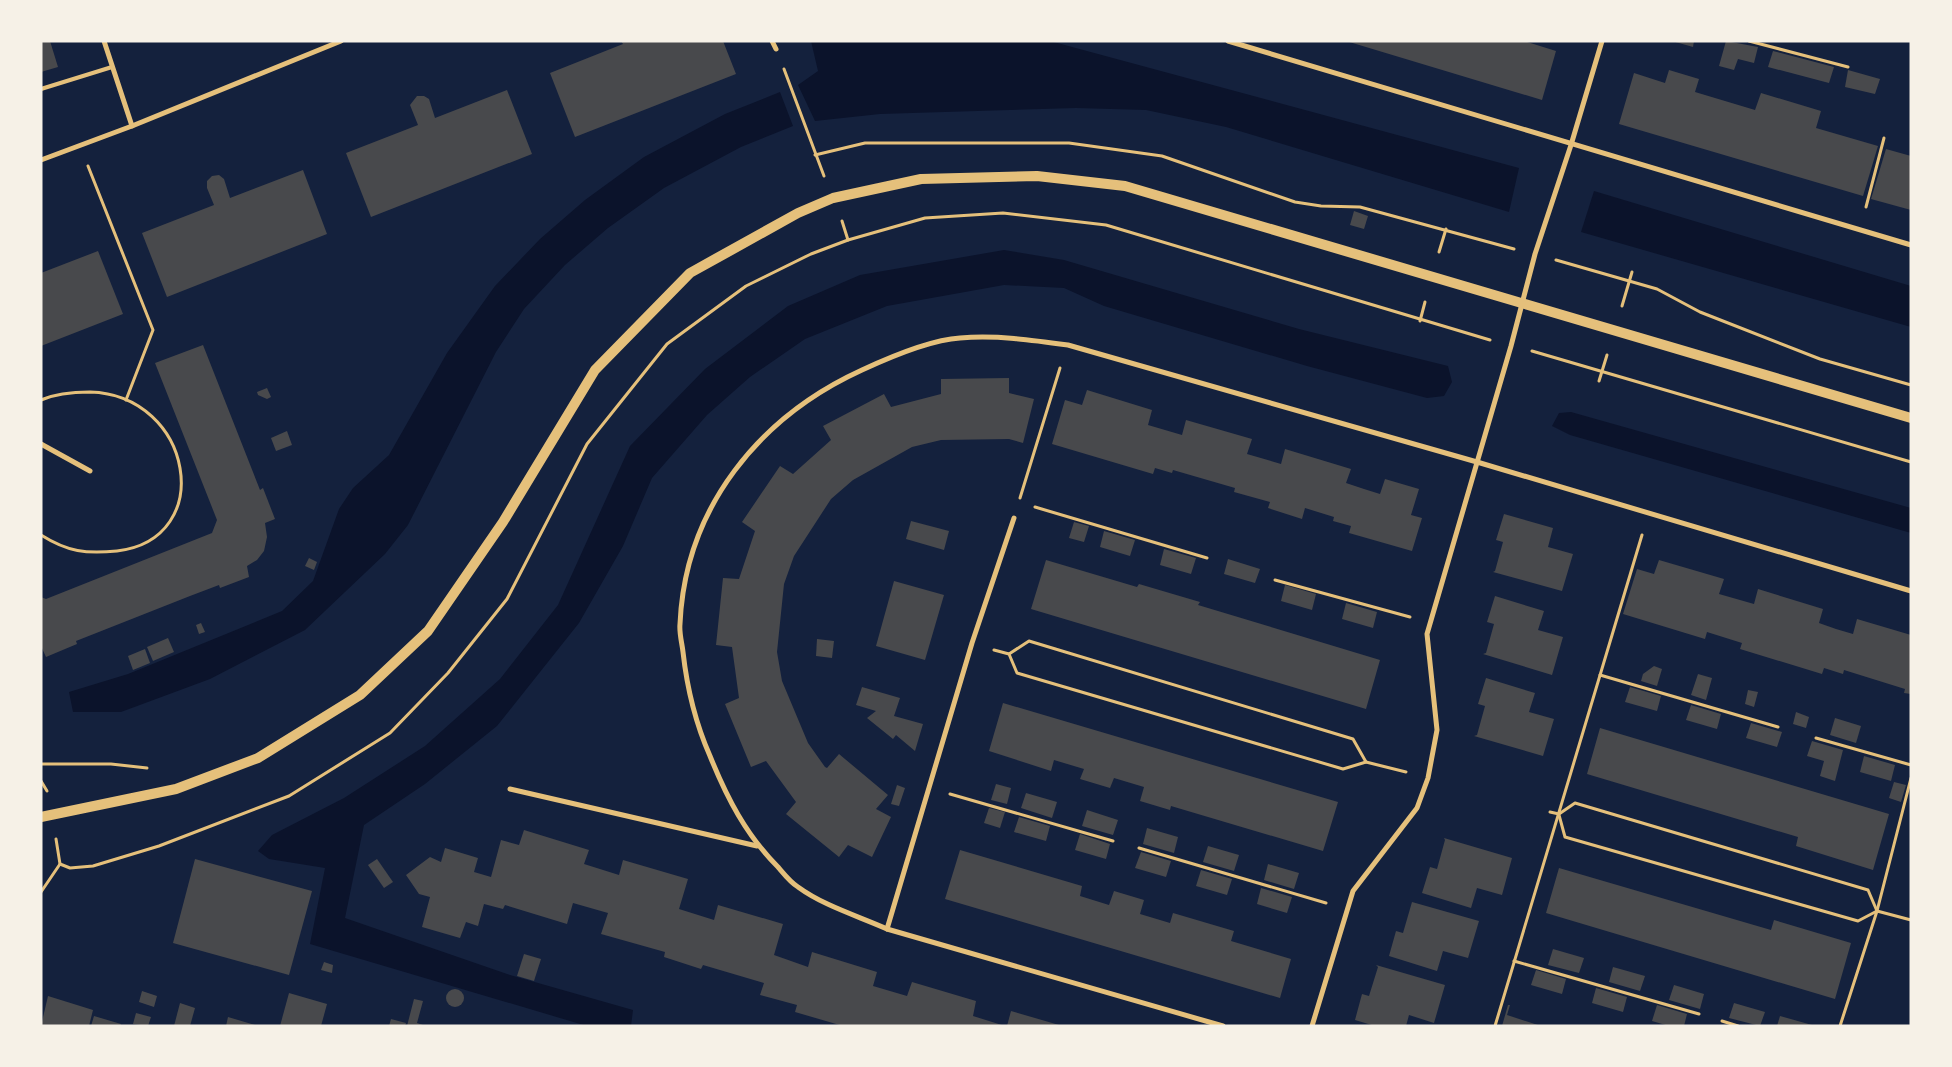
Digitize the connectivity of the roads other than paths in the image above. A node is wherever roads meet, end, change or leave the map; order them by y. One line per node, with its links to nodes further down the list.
1 (104, 41): 7 (street)
2 (341, 41): 9 (street)
3 (772, 41): 6 (street)
4 (1228, 41): 10 (street)
5 (1602, 41): 10 (street)
6 (776, 49)
7 (112, 67): 8 (lane); 9 (street)
8 (41, 89)
9 (132, 126): 11 (street)
10 (1571, 145): 12 (street); 13 (street)
11 (41, 160)
12 (1911, 245)
13 (1523, 304): 14 (main road); 16 (street); 21 (main road)
14 (1911, 418)
15 (41, 444): 17 (street)
16 (1476, 462): 19 (street); 22 (street); 25 (street)
17 (90, 471)
18 (1014, 518): 23 (street)
19 (1911, 591)
20 (510, 788): 22 (street)
21 (41, 817)
22 (757, 846): 23 (street)
23 (887, 929): 24 (street)
24 (1223, 1026)
25 (1312, 1026)

